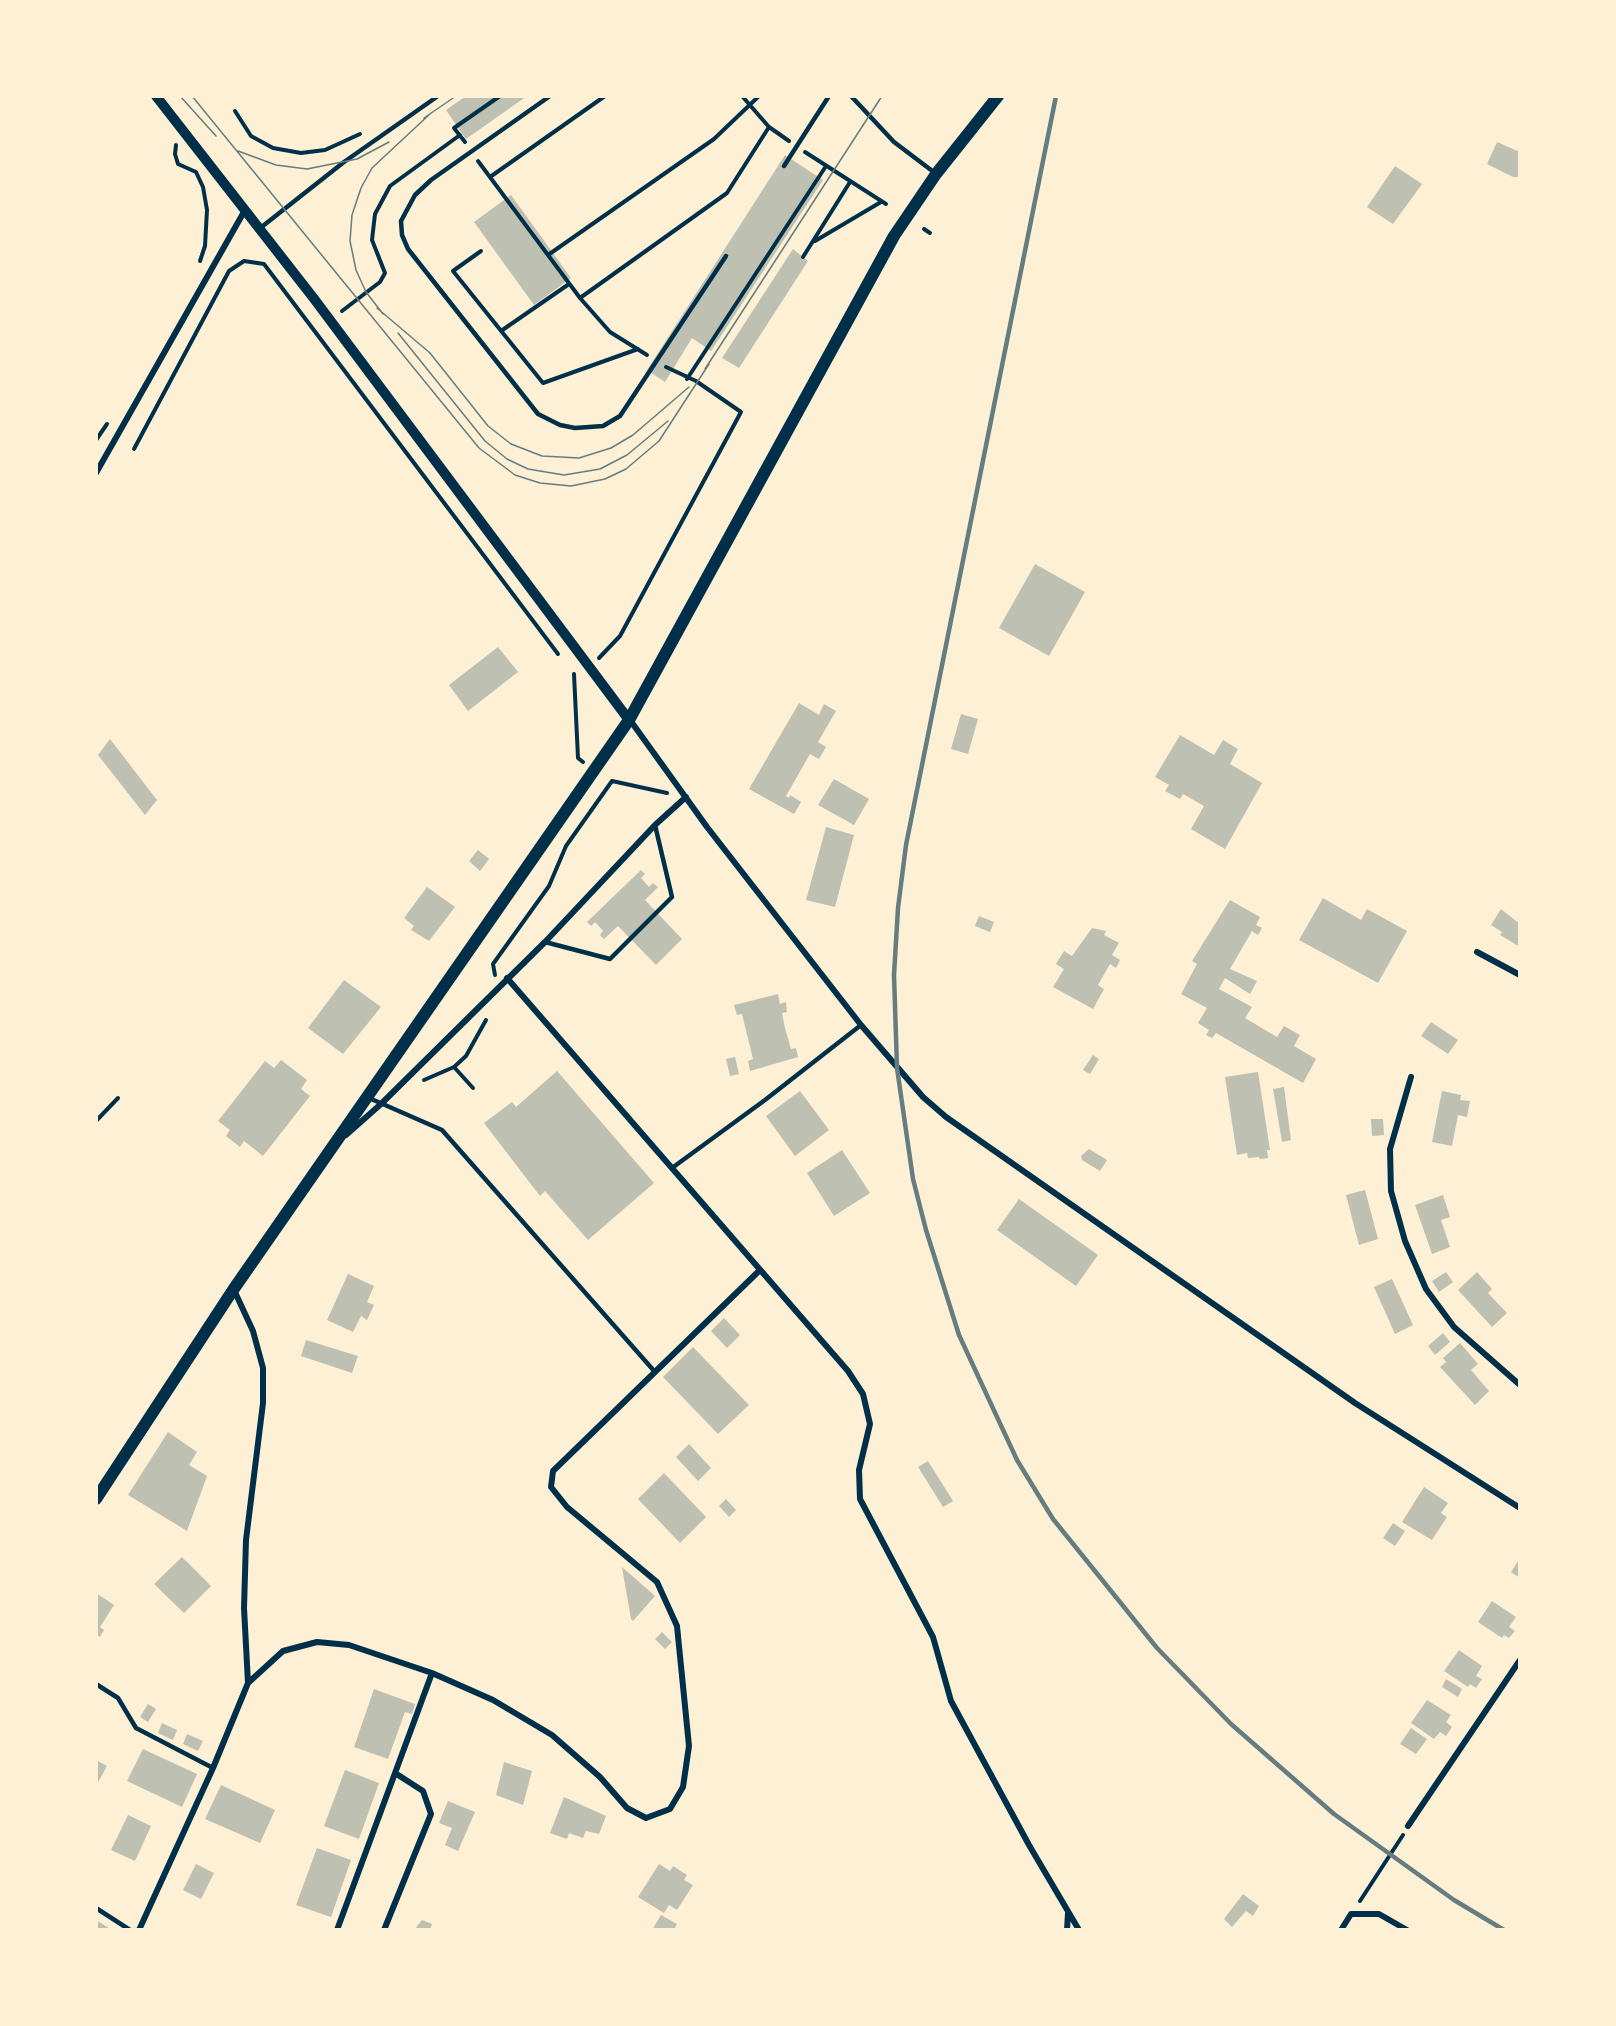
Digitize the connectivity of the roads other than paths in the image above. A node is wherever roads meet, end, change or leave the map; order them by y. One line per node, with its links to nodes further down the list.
1 (156, 96): 9 (street)
2 (438, 96): 10 (lane)
3 (550, 96): 11 (lane)
4 (829, 96): 7 (lane)
5 (851, 96): 8 (lane)
6 (998, 96): 8 (main road)
7 (784, 166)
8 (936, 174): 13 (main road)
9 (245, 210): 10 (street); 12 (street)
10 (259, 229): 13 (street)
11 (726, 256)
12 (96, 473)
13 (629, 720): 14 (street); 22 (main road)
14 (686, 797): 15 (street); 20 (street)
15 (655, 825): 16 (street); 16 (lane)
16 (545, 942): 19 (street)
17 (1477, 952): 18 (street)
18 (1520, 975)
19 (507, 978): 23 (street); 25 (street)
20 (861, 1025): 25 (lane); 31 (street)
21 (1411, 1077): 29 (street)
22 (368, 1097): 23 (lane); 24 (main road)
23 (381, 1104): 24 (street); 28 (lane)
24 (336, 1143): 27 (main road)
25 (672, 1168): 26 (street)
26 (760, 1270): 28 (street); 40 (street)
27 (233, 1290): 30 (main road); 34 (street)
28 (655, 1372): 33 (street)
29 (1520, 1385)
30 (96, 1499)
31 (1520, 1508)
32 (1520, 1660): 38 (street)
33 (432, 1673): 34 (street); 37 (street)
34 (248, 1683): 36 (street)
35 (96, 1684): 36 (lane)
36 (213, 1768): 42 (street)
37 (395, 1773): 43 (street); 44 (street)
38 (1408, 1826)
39 (96, 1908): 41 (lane)
40 (1068, 1911): 45 (street); 46 (street)
41 (130, 1930)
42 (139, 1930)
43 (337, 1930)
44 (384, 1930)
45 (1067, 1930)
46 (1079, 1930)
47 (1341, 1930): 48 (street)
48 (1407, 1930)

